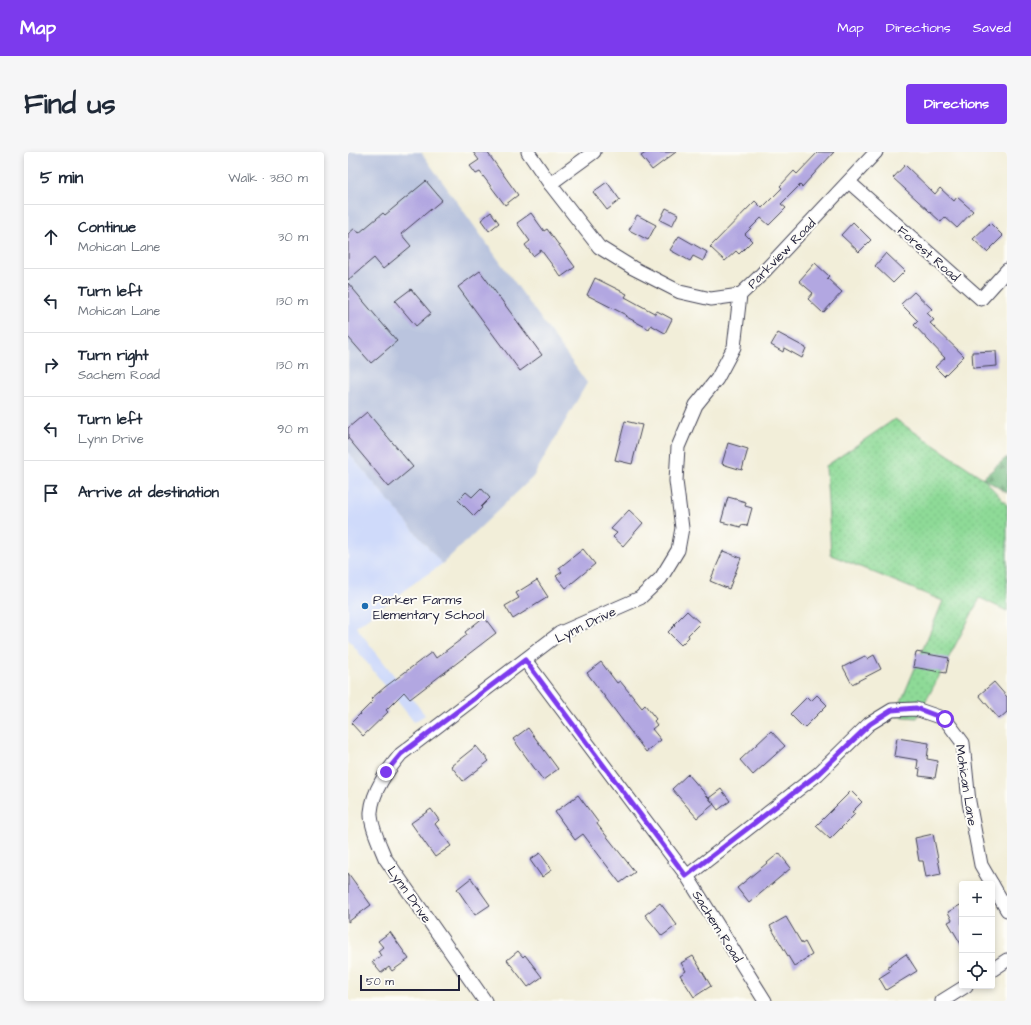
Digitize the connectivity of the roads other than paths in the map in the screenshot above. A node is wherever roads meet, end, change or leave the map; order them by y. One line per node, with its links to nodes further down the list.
1 (528, 152): 5 (street, Parkview Road)
2 (594, 152): 5 (street)
3 (876, 152): 4 (street, Parkview Road)
4 (849, 182): 6 (street, Forest Road); 7 (street, Parkview Road)
5 (550, 184): 7 (street, Parkview Road)
6 (1007, 270)
7 (740, 296): 8 (street, Lynn Drive)
8 (525, 660): 9 (street, Sachem Road); 16 (street, Lynn Drive)
9 (686, 876): 10 (street, Mohican Lane); 17 (street, Sachem Road)
10 (990, 881)
11 (995, 889): 12 (street, Mohican Lane)
12 (1007, 910)
13 (1007, 960): 14 (street)
14 (995, 968)
15 (961, 989): 18 (street)
16 (484, 1001)
17 (765, 1001)
18 (942, 1001)

